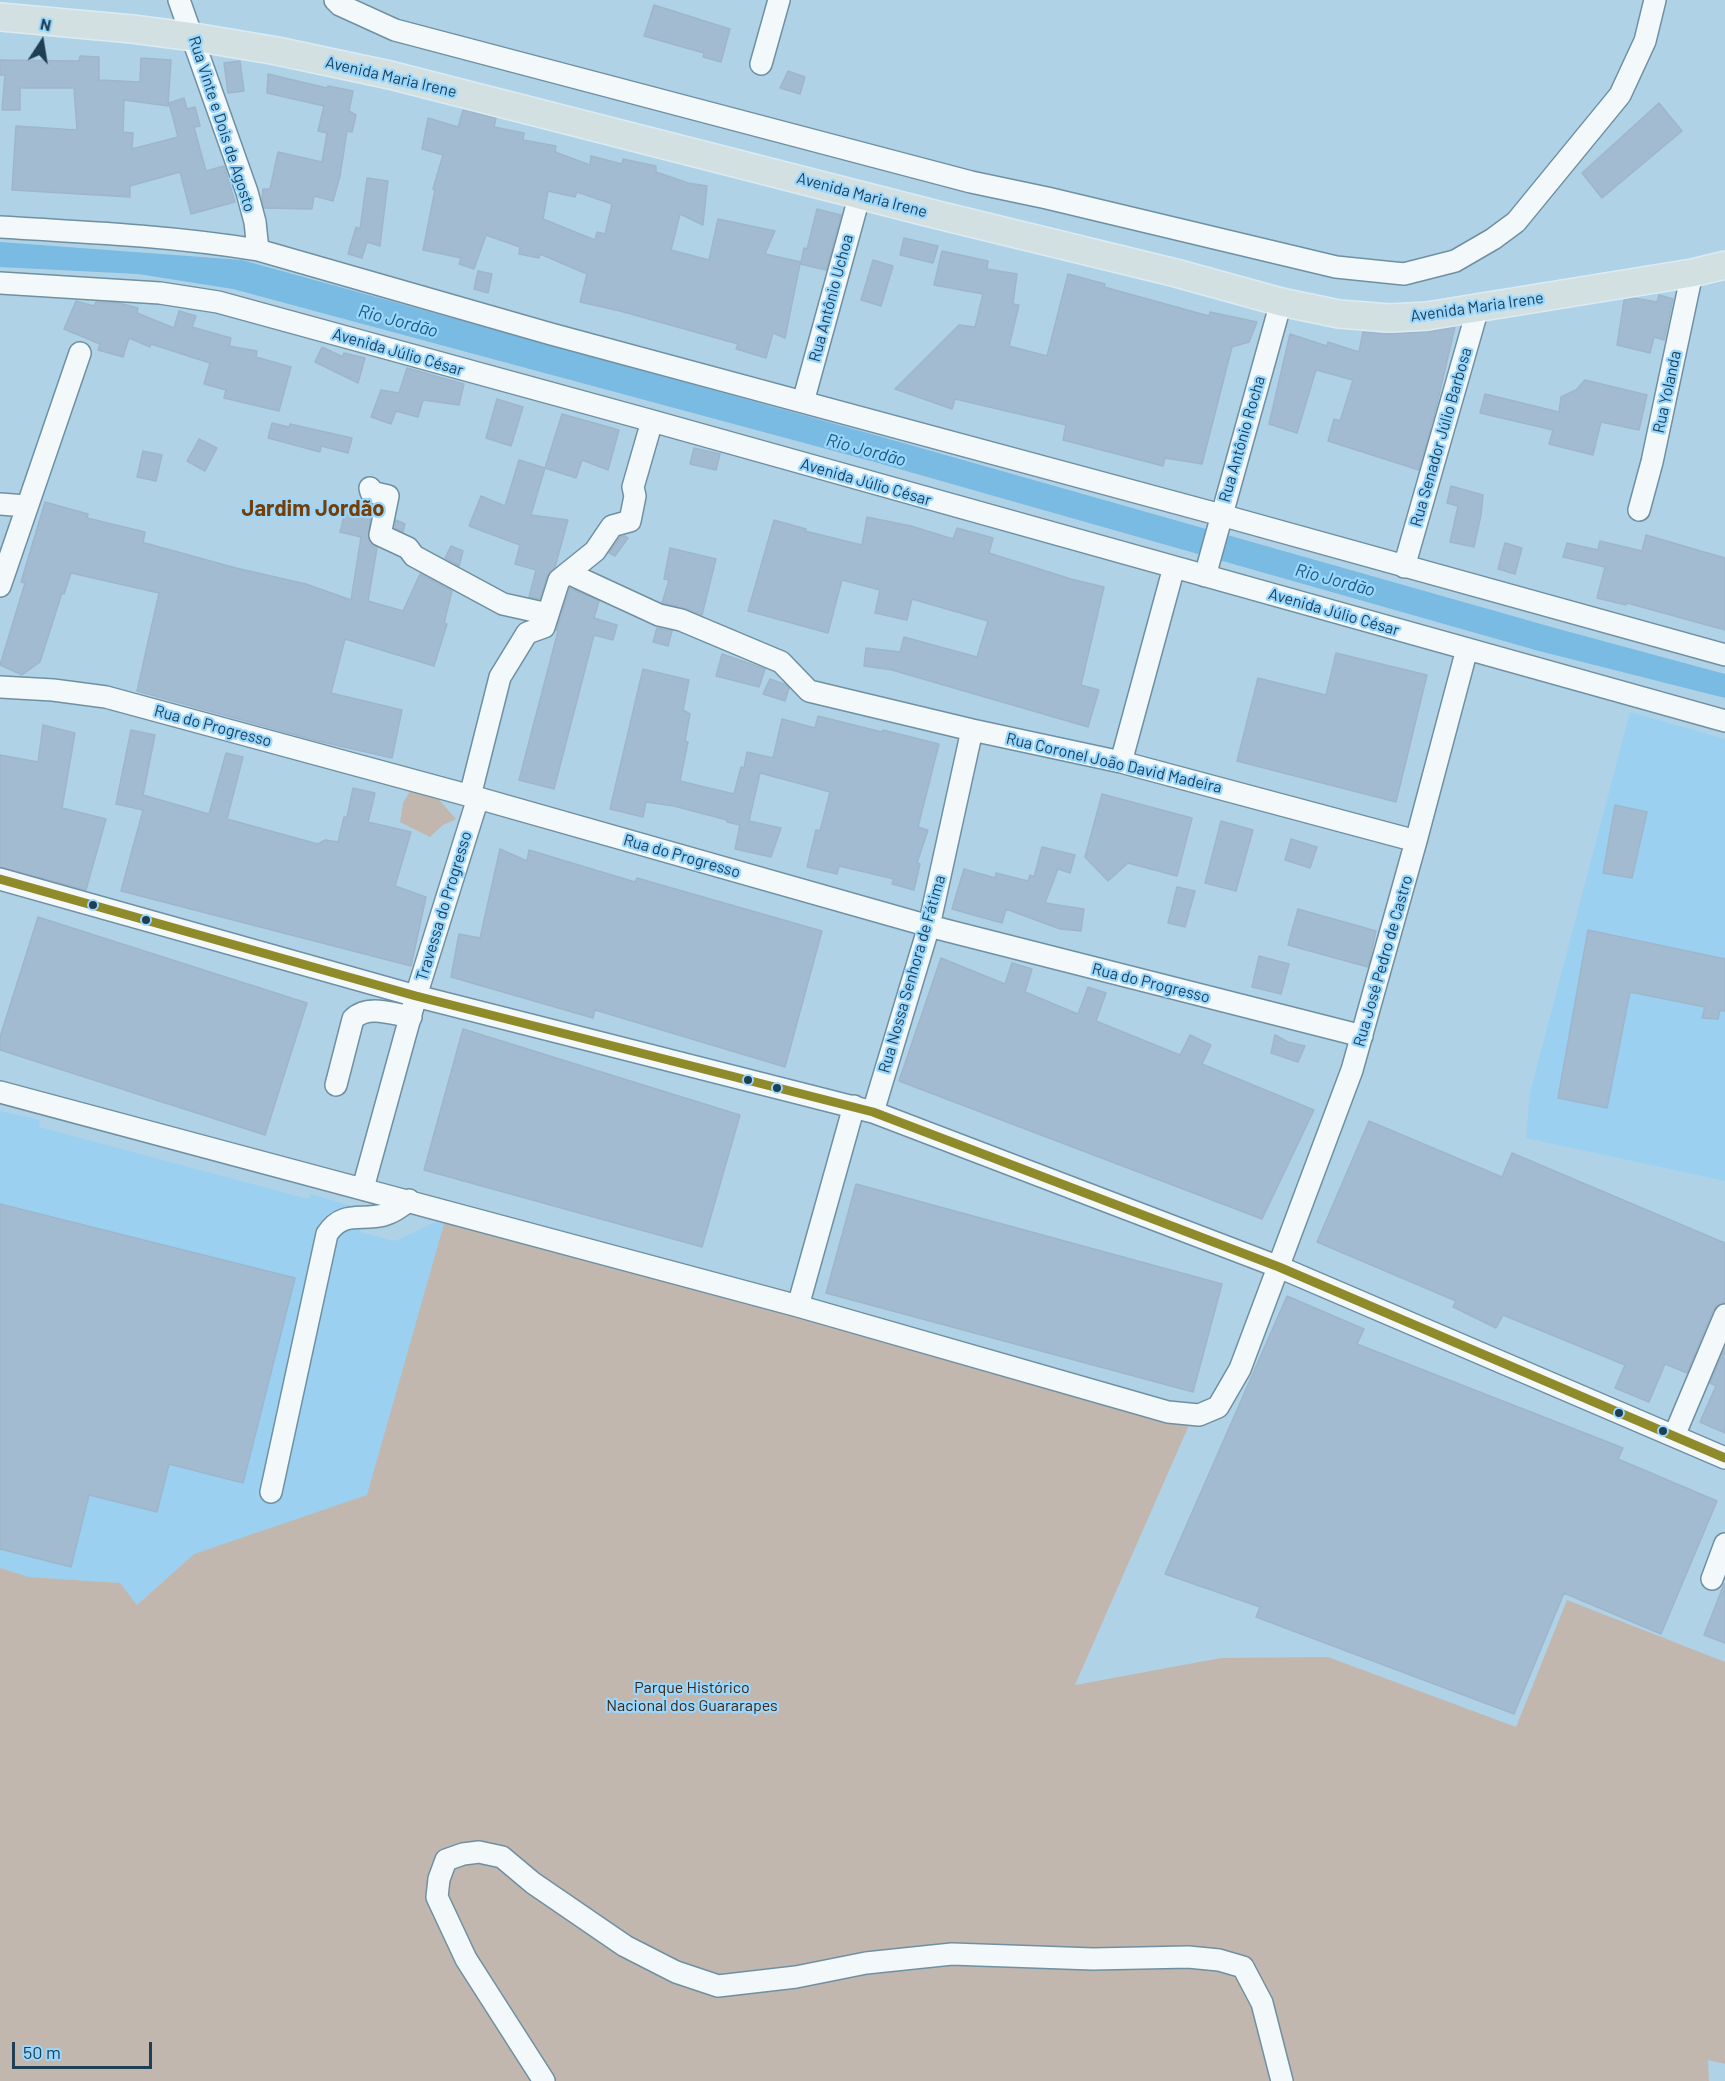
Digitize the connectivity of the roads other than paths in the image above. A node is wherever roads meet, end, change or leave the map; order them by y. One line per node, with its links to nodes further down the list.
1 (179, 0): 6 (street, Rua Vinte e Dois de Agosto)
2 (335, 0): 4 (street)
3 (780, 0): 7 (street)
4 (1655, 0)
5 (0, 17): 6 (main road, Avenida Maria Irene)
6 (194, 37): 8 (main road, Avenida Maria Irene); 10 (street, Rua Vinte e Dois de Agosto)
7 (761, 64)
8 (860, 194): 14 (main road, Avenida Maria Irene); 17 (street, Rua Antônio Uchoa)
9 (0, 228): 10 (street)
10 (258, 250): 17 (street)
11 (1725, 265): 12 (main road, Avenida Maria Irene)
12 (1692, 273): 15 (main road, Avenida Maria Irene); 22 (street, Rua Yolanda)
13 (0, 284): 18 (street, Avenida Júlio César)
14 (1281, 302): 15 (main road, Avenida Maria Irene); 23 (street, Rua Antônio Rocha)
15 (1478, 308): 25 (street, Rua Senador Júlio Barbosa)
16 (80, 353): 21 (street)
17 (803, 402): 23 (street)
18 (652, 421): 24 (street, Avenida Júlio César); 26 (street)
19 (370, 488): 29 (street)
20 (0, 504): 21 (street)
21 (26, 506): 28 (street)
22 (1639, 510)
23 (1220, 519): 25 (street); 27 (street, Rua Antônio Rocha)
24 (1174, 567): 27 (street, Avenida Júlio César); 35 (street)
25 (1404, 567): 31 (street)
26 (568, 573): 29 (street); 34 (street, Rua Coronel João David Madeira)
27 (1205, 573): 30 (street, Avenida Júlio César)
28 (0, 586)
29 (548, 614): 36 (street, Travessa do Progresso)
30 (1467, 650): 33 (street, Avenida Júlio César); 37 (street, Rua José Pedro de Castro)
31 (1725, 655)
32 (0, 687): 36 (street, Rua do Progresso)
33 (1725, 721)
34 (972, 730): 35 (street, Rua Coronel João David Madeira); 39 (street, Rua Nossa Senhora de Fátima)
35 (1121, 762): 37 (street, Rua Coronel João David Madeira)
36 (474, 797): 39 (street, Rua do Progresso); 40 (street, Travessa do Progresso)
37 (1416, 841): 42 (street, Rua José Pedro de Castro)
38 (0, 879): 40 (street)
39 (928, 926): 42 (street, Rua do Progresso); 45 (street, Rua Nossa Senhora de Fátima)
40 (416, 996): 41 (street, Travessa do Progresso); 45 (street)
41 (411, 1017): 43 (street); 46 (street, Travessa do Progresso)
42 (1362, 1036): 48 (street, Rua José Pedro de Castro)
43 (336, 1085)
44 (0, 1092): 46 (street, Rua José Pedro de Castro)
45 (864, 1109): 48 (street); 49 (street, Rua Nossa Senhora de Fátima)
46 (363, 1188): 47 (street, Rua José Pedro de Castro)
47 (409, 1200): 49 (street, Rua José Pedro de Castro); 54 (street)
48 (1279, 1268): 49 (street, Rua José Pedro de Castro); 52 (street)
49 (798, 1306)
50 (1725, 1315): 51 (street)
51 (1717, 1357): 52 (street)
52 (1674, 1437): 53 (street)
53 (1725, 1458)
54 (271, 1492)
55 (1725, 1544): 56 (street)
56 (1712, 1579)
57 (543, 2081): 58 (street)
58 (1282, 2081)

